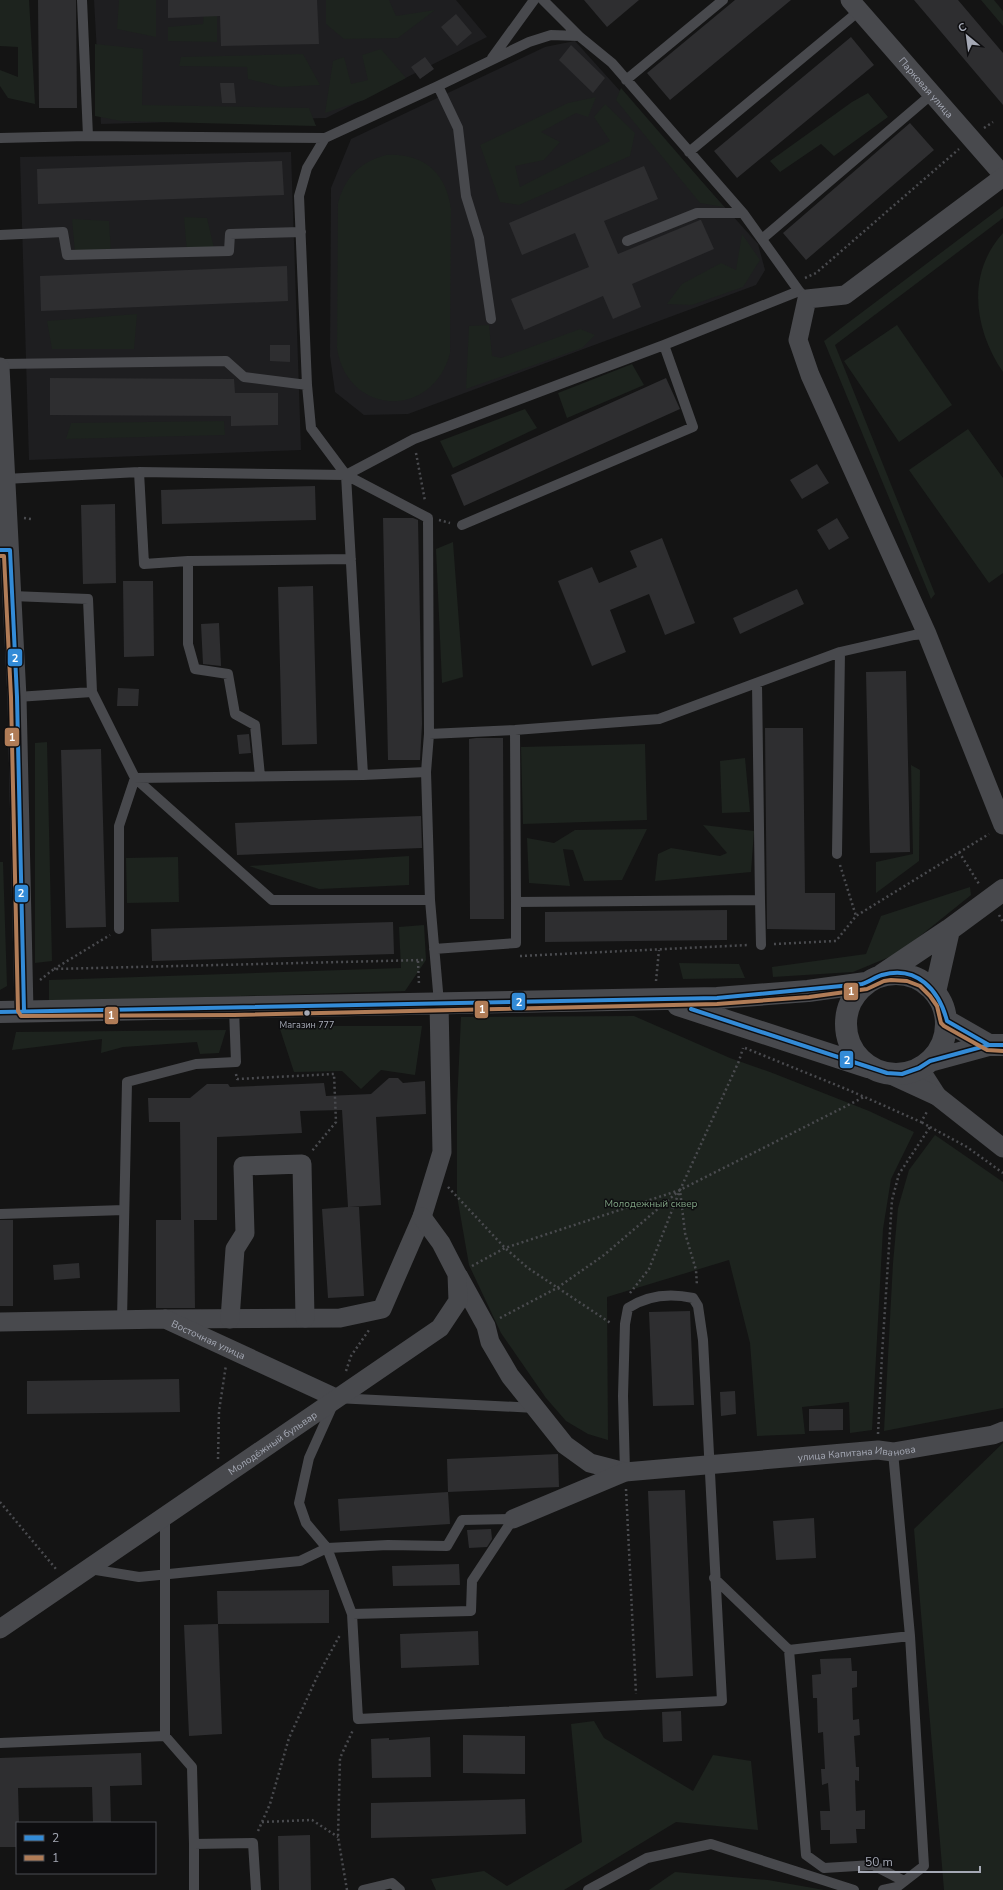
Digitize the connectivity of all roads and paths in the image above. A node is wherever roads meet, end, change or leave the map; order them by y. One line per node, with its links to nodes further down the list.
1 (82, 0): 12 (lane)
2 (534, 0): 7 (lane)
3 (543, 0): 6 (lane)
4 (722, 0): 8 (lane)
5 (854, 5): 10 (street, Парковая улица); 16 (lane)
6 (578, 36): 7 (lane); 8 (lane)
7 (491, 59): 9 (lane)
8 (626, 80): 16 (lane)
9 (438, 86): 14 (lane); 24 (lane)
10 (932, 94): 15 (street, Парковая улица); 21 (lane)
11 (993, 122): 15 (path)
12 (88, 136): 13 (lane); 14 (lane)
13 (0, 138)
14 (325, 138): 19 (lane)
15 (971, 139): 17 (street, Парковая улица); 23 (path)
16 (689, 152): 18 (lane)
17 (1003, 176): 23 (street)
18 (743, 214): 21 (lane); 22 (lane)
19 (301, 232): 20 (lane); 27 (lane)
20 (0, 235)
21 (762, 239): 23 (lane)
22 (627, 241)
23 (800, 291): 25 (lane); 38 (street)
24 (491, 319)
25 (664, 345): 28 (lane); 33 (lane)
26 (0, 365): 27 (lane); 31 (street)
27 (307, 385): 30 (lane)
28 (414, 439): 30 (lane); 32 (path)
29 (139, 472): 30 (lane); 31 (lane); 36 (lane)
30 (346, 475): 32 (lane); 35 (lane)
31 (5, 479): 34 (street)
32 (428, 518): 33 (path); 44 (lane)
33 (462, 525)
34 (5, 550): 37 (street)
35 (351, 559): 36 (lane); 46 (lane)
36 (188, 561): 47 (lane)
37 (12, 596): 41 (lane); 42 (street)
38 (927, 634): 39 (lane); 49 (street)
39 (840, 652): 40 (lane); 50 (lane)
40 (757, 684): 43 (lane); 53 (lane)
41 (92, 692): 42 (lane); 48 (lane)
42 (17, 697): 66 (street)
43 (515, 730): 44 (lane); 54 (lane)
44 (429, 734): 45 (lane)
45 (426, 772): 46 (lane); 52 (lane)
46 (362, 775): 47 (lane)
47 (260, 776): 48 (lane)
48 (135, 778): 52 (lane); 55 (lane)
49 (1003, 825): 50 (path)
50 (836, 854)
51 (1003, 890): 56 (street)
52 (430, 900): 58 (lane)
53 (760, 900): 54 (lane); 57 (lane)
54 (516, 902): 58 (lane)
55 (120, 929): 60 (path)
56 (949, 930): 61 (street); 62 (street)
57 (761, 945)
58 (434, 949): 64 (lane)
59 (418, 960): 64 (path)
60 (54, 969)
61 (874, 979): 62 (street); 63 (street); 73 (street)
62 (936, 992): 68 (street)
63 (662, 999): 64 (street); 73 (street)
64 (429, 1004): 65 (street); 81 (street)
65 (234, 1009): 66 (street); 71 (lane)
66 (24, 1011): 67 (street)
67 (0, 1012)
68 (946, 1021): 69 (street); 72 (street)
69 (996, 1045): 72 (street)
70 (743, 1048): 82 (path)
71 (236, 1062): 79 (path); 83 (lane)
72 (925, 1064): 73 (street); 74 (street)
73 (880, 1071): 74 (street)
74 (937, 1096): 78 (street)
75 (865, 1097): 82 (path)
76 (921, 1122): 77 (path)
77 (930, 1127): 80 (path); 103 (path)
78 (1003, 1148)
79 (302, 1164): 92 (street); 94 (street)
80 (1003, 1173)
81 (435, 1174): 85 (street); 86 (path)
82 (680, 1190): 86 (path); 88 (path); 89 (path); 90 (path)
83 (124, 1210): 84 (lane); 95 (lane)
84 (0, 1214)
85 (422, 1217): 87 (street, Молодёжный бульвар); 91 (street)
86 (505, 1248): 87 (path); 88 (path)
87 (457, 1274): 97 (street); 100 (street, Молодёжный бульвар)
88 (557, 1288): 97 (path); 98 (path)
89 (698, 1306): 90 (lane); 104 (lane)
90 (628, 1308): 98 (lane)
91 (382, 1309): 92 (street); 100 (path)
92 (305, 1318): 94 (street)
93 (165, 1319): 94 (street); 95 (street, Восточная улица); 99 (street, Восточная улица)
94 (230, 1319)
95 (122, 1320): 96 (street, Восточная улица)
96 (0, 1322)
97 (486, 1326): 101 (street)
98 (625, 1333): 105 (lane)
99 (229, 1349): 100 (street, Восточная улица); 106 (path)
100 (336, 1398): 101 (lane); 106 (street, Молодёжный бульвар); 110 (lane)
101 (536, 1408): 105 (street)
102 (1003, 1431): 103 (street, улица Капитана Иванова)
103 (885, 1451): 104 (street, улица Капитана Иванова); 117 (lane)
104 (709, 1465): 105 (street, улица Капитана Иванова); 113 (lane)
105 (625, 1472): 109 (street); 119 (path)
106 (217, 1480): 108 (street, Молодёжный бульвар)
107 (0, 1502): 114 (path)
108 (164, 1516): 111 (street, Молодёжный бульвар); 112 (lane)
109 (513, 1519): 110 (lane); 115 (lane)
110 (327, 1548): 112 (lane); 115 (lane)
111 (88, 1569): 112 (lane); 114 (street, Молодёжный бульвар)
112 (166, 1574): 121 (lane)
113 (714, 1578): 118 (lane); 119 (lane)
114 (68, 1583): 116 (street, Молодёжный бульвар)
115 (352, 1614): 120 (lane); 123 (path)
116 (0, 1629)
117 (910, 1636): 118 (lane); 127 (lane)
118 (789, 1650): 127 (lane)
119 (637, 1705): 120 (lane)
120 (358, 1719): 124 (path)
121 (165, 1736): 122 (lane); 126 (lane)
122 (0, 1743)
123 (262, 1822): 124 (path); 125 (path)
124 (338, 1837): 130 (path)
125 (253, 1843): 126 (lane); 129 (lane)
126 (194, 1844): 128 (lane)
127 (904, 1881): 135 (lane)
128 (194, 1890)
129 (256, 1890)
130 (347, 1890)
131 (363, 1890): 132 (lane)
132 (400, 1890)
133 (588, 1890): 134 (lane)
134 (854, 1890)
135 (883, 1890)

